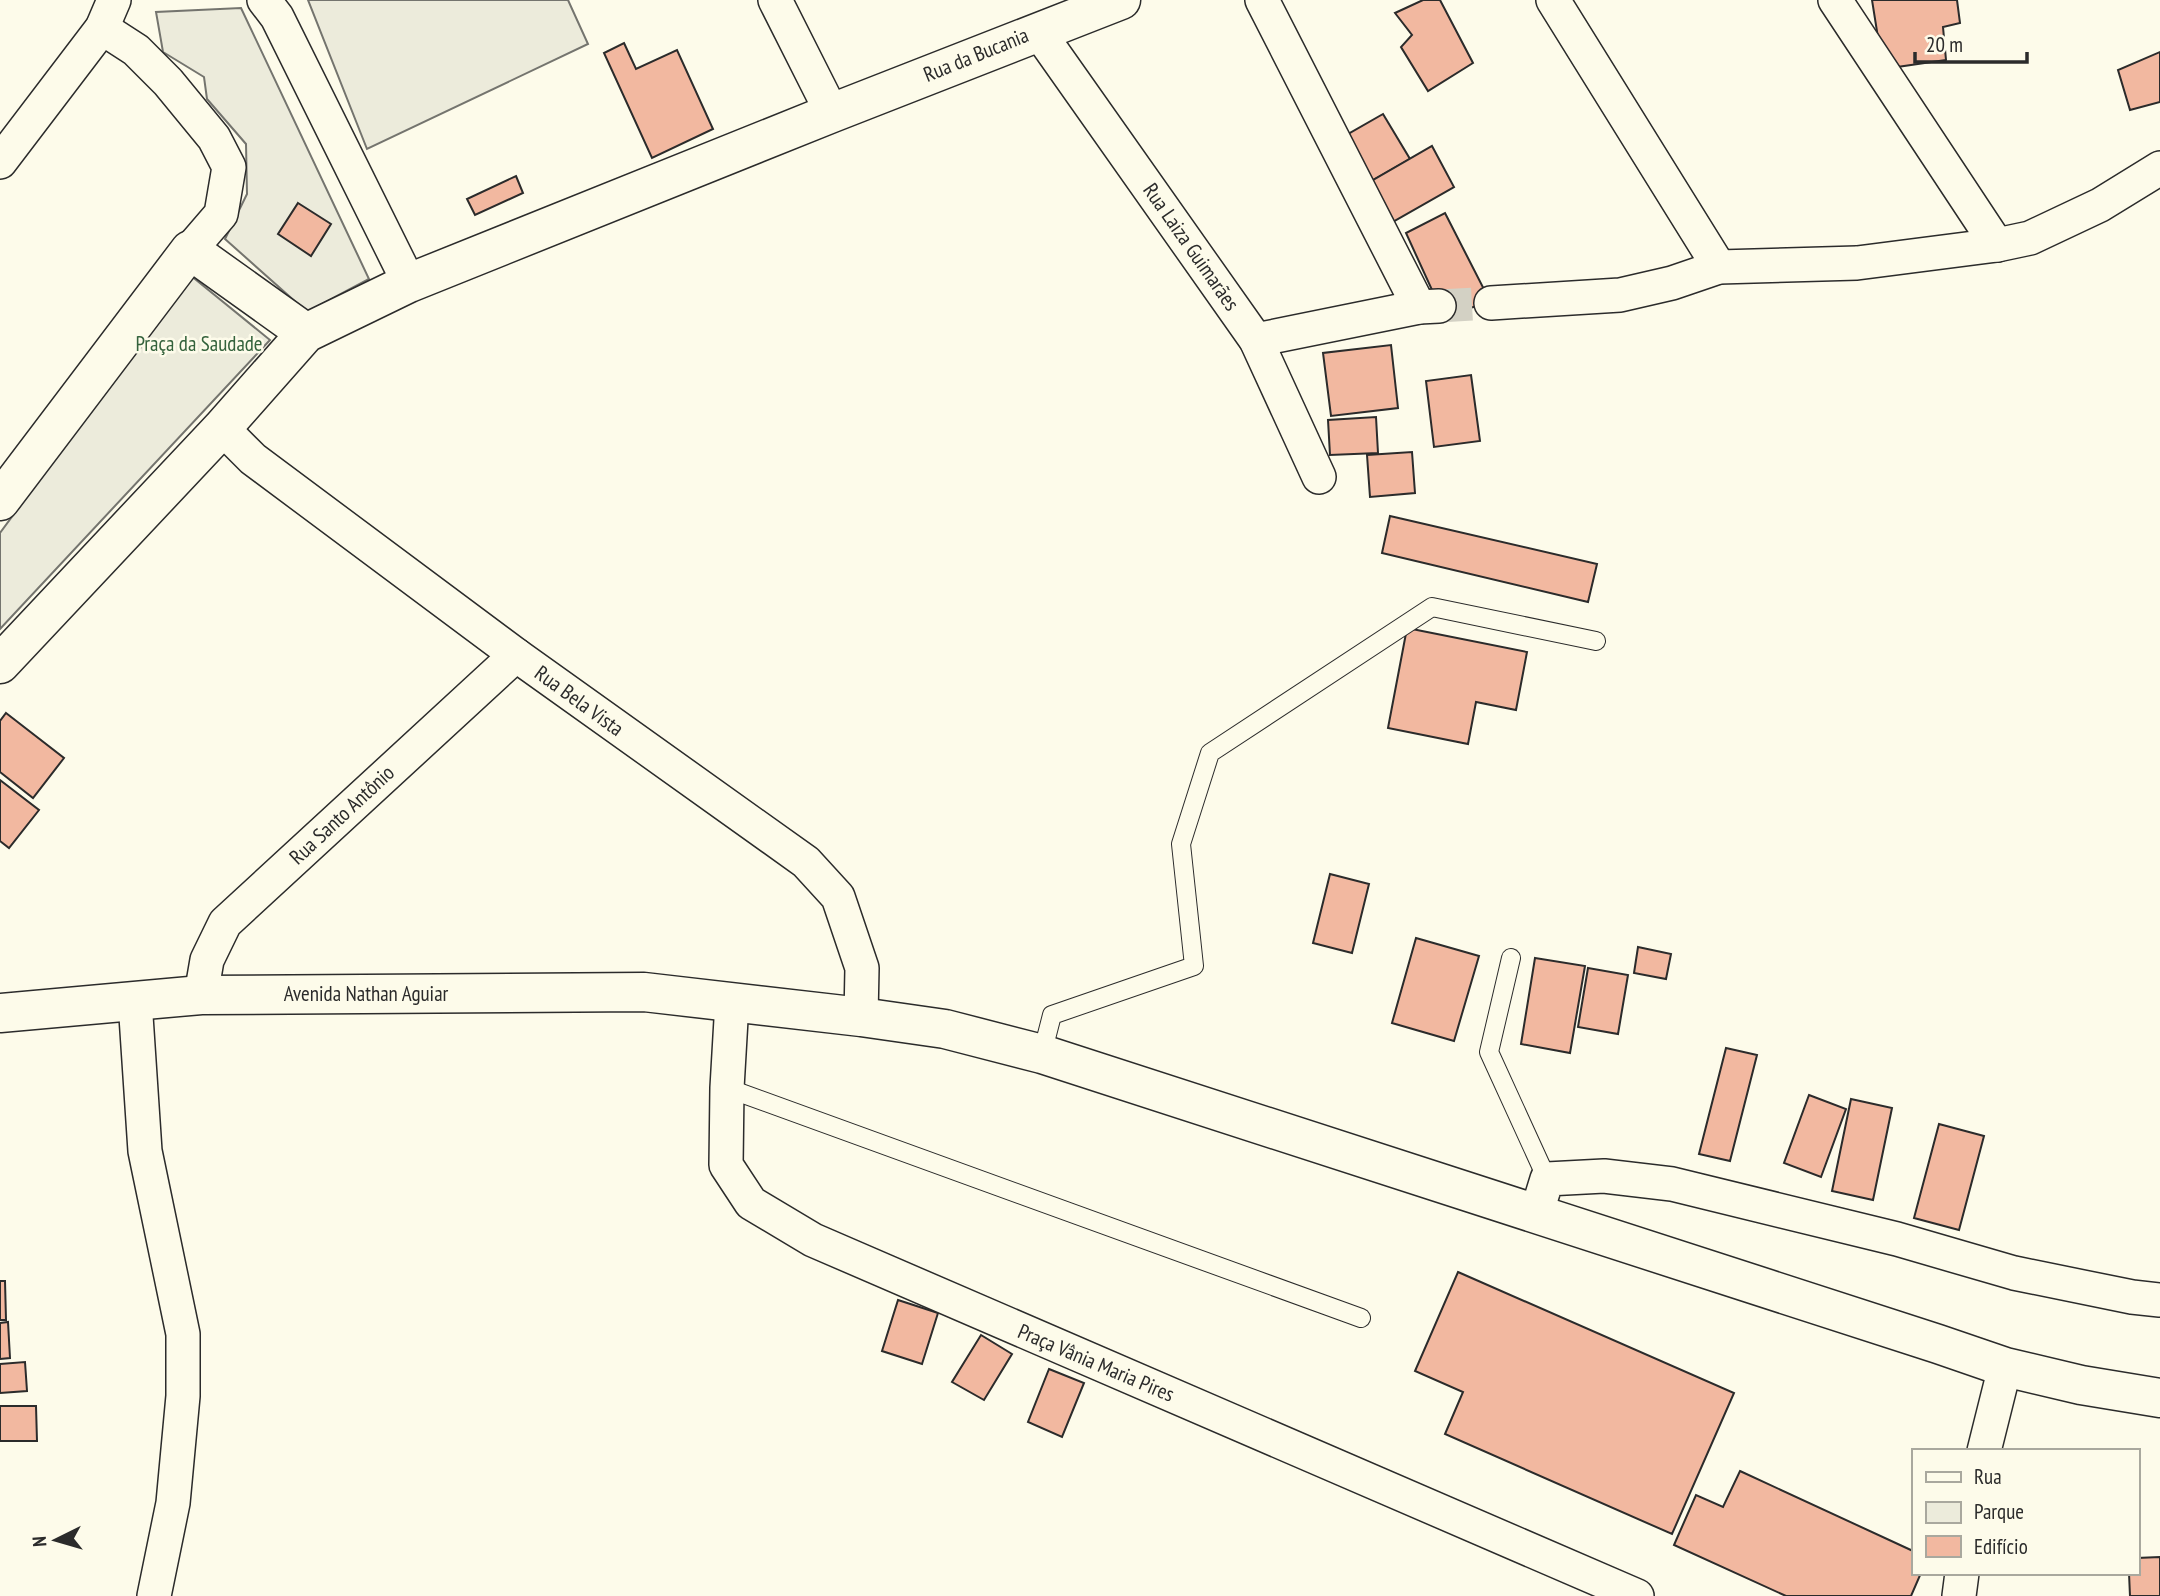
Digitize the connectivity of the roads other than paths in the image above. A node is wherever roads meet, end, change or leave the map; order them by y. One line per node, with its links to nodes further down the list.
1 (264, 0): 15 (street)
2 (775, 0): 9 (street)
3 (1121, 0): 8 (main road, Rua da Bucania)
4 (1262, 0): 18 (street)
5 (1553, 0): 14 (street)
6 (1835, 0): 12 (street)
7 (108, 14): 10 (street); 13 (street)
8 (1038, 31): 9 (main road, Rua da Bucania); 18 (street, Rua Laiza Guimarães)
9 (832, 113): 15 (main road, Rua da Bucania)
10 (0, 162)
11 (2160, 168): 12 (street)
12 (1997, 245): 14 (street)
13 (190, 250): 17 (main road); 21 (main road)
14 (1719, 267): 16 (street)
15 (409, 283): 17 (main road)
16 (1491, 303)
17 (306, 333): 19 (main road)
18 (1256, 340): 20 (street, Rua Laiza Guimarães)
19 (222, 428): 23 (street, Rua Bela Vista); 24 (main road)
20 (1319, 477)
21 (0, 500)
22 (1597, 641): 31 (lane)
23 (516, 655): 26 (street, Rua Santo Antônio); 30 (street, Rua Bela Vista)
24 (0, 664)
25 (1511, 958): 33 (lane)
26 (201, 995): 27 (main road, Avenida Nathan Aguiar); 28 (main road, Avenida Nathan Aguiar)
27 (135, 1001): 29 (main road, Avenida Nathan Aguiar); 40 (street)
28 (733, 1002): 30 (main road, Avenida Nathan Aguiar); 32 (street, Praça Vânia Maria Pires)
29 (0, 1013)
30 (861, 1017): 31 (main road, Avenida Nathan Aguiar)
31 (1042, 1054): 33 (main road, Avenida Nathan Aguiar)
32 (727, 1088): 35 (lane); 41 (street, Praça Vânia Maria Pires)
33 (1542, 1197): 34 (street); 36 (main road, Avenida Nathan Aguiar)
34 (2160, 1300)
35 (1361, 1318)
36 (2005, 1367): 37 (main road, Avenida Nathan Aguiar); 38 (street)
37 (2160, 1398)
38 (1984, 1449)
39 (1962, 1575): 42 (street)
40 (154, 1596)
41 (1637, 1596)
42 (1959, 1596)

